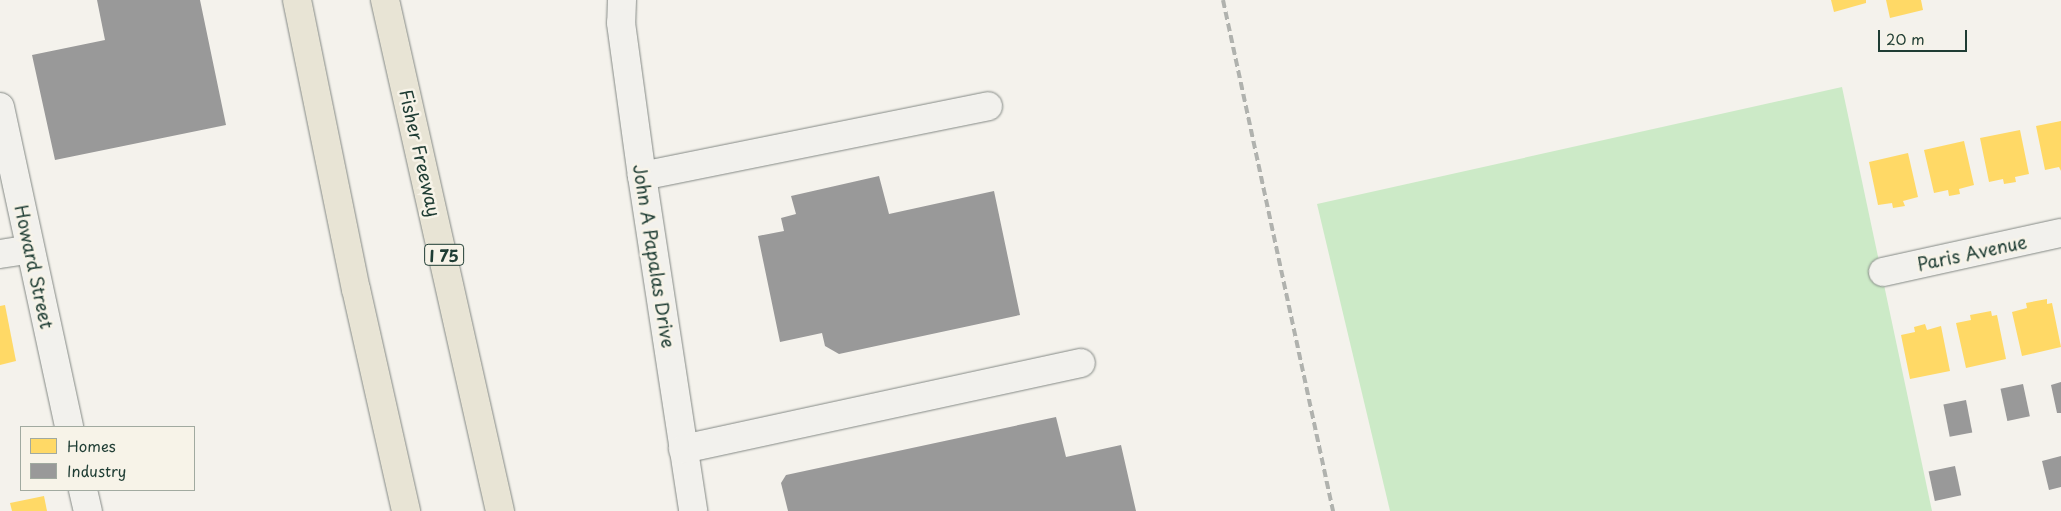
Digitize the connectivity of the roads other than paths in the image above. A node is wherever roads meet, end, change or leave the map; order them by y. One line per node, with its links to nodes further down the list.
1 (298, 0): 16 (highway)
2 (385, 0): 17 (highway, Fisher Freeway / I 75)
3 (622, 0): 6 (street, John A Papalas Drive)
4 (988, 106): 6 (street)
5 (0, 107): 8 (street, Howard Street)
6 (642, 176): 13 (street, John A Papalas Drive)
7 (2061, 233): 10 (street, Paris Avenue)
8 (30, 249): 9 (street); 12 (street, Howard Street)
9 (0, 254)
10 (1883, 272)
11 (1081, 363): 13 (street)
12 (69, 426)
13 (683, 450): 18 (street, John A Papalas Drive)
14 (83, 491): 15 (street)
15 (88, 511)
16 (406, 511)
17 (500, 511)
18 (693, 511)

